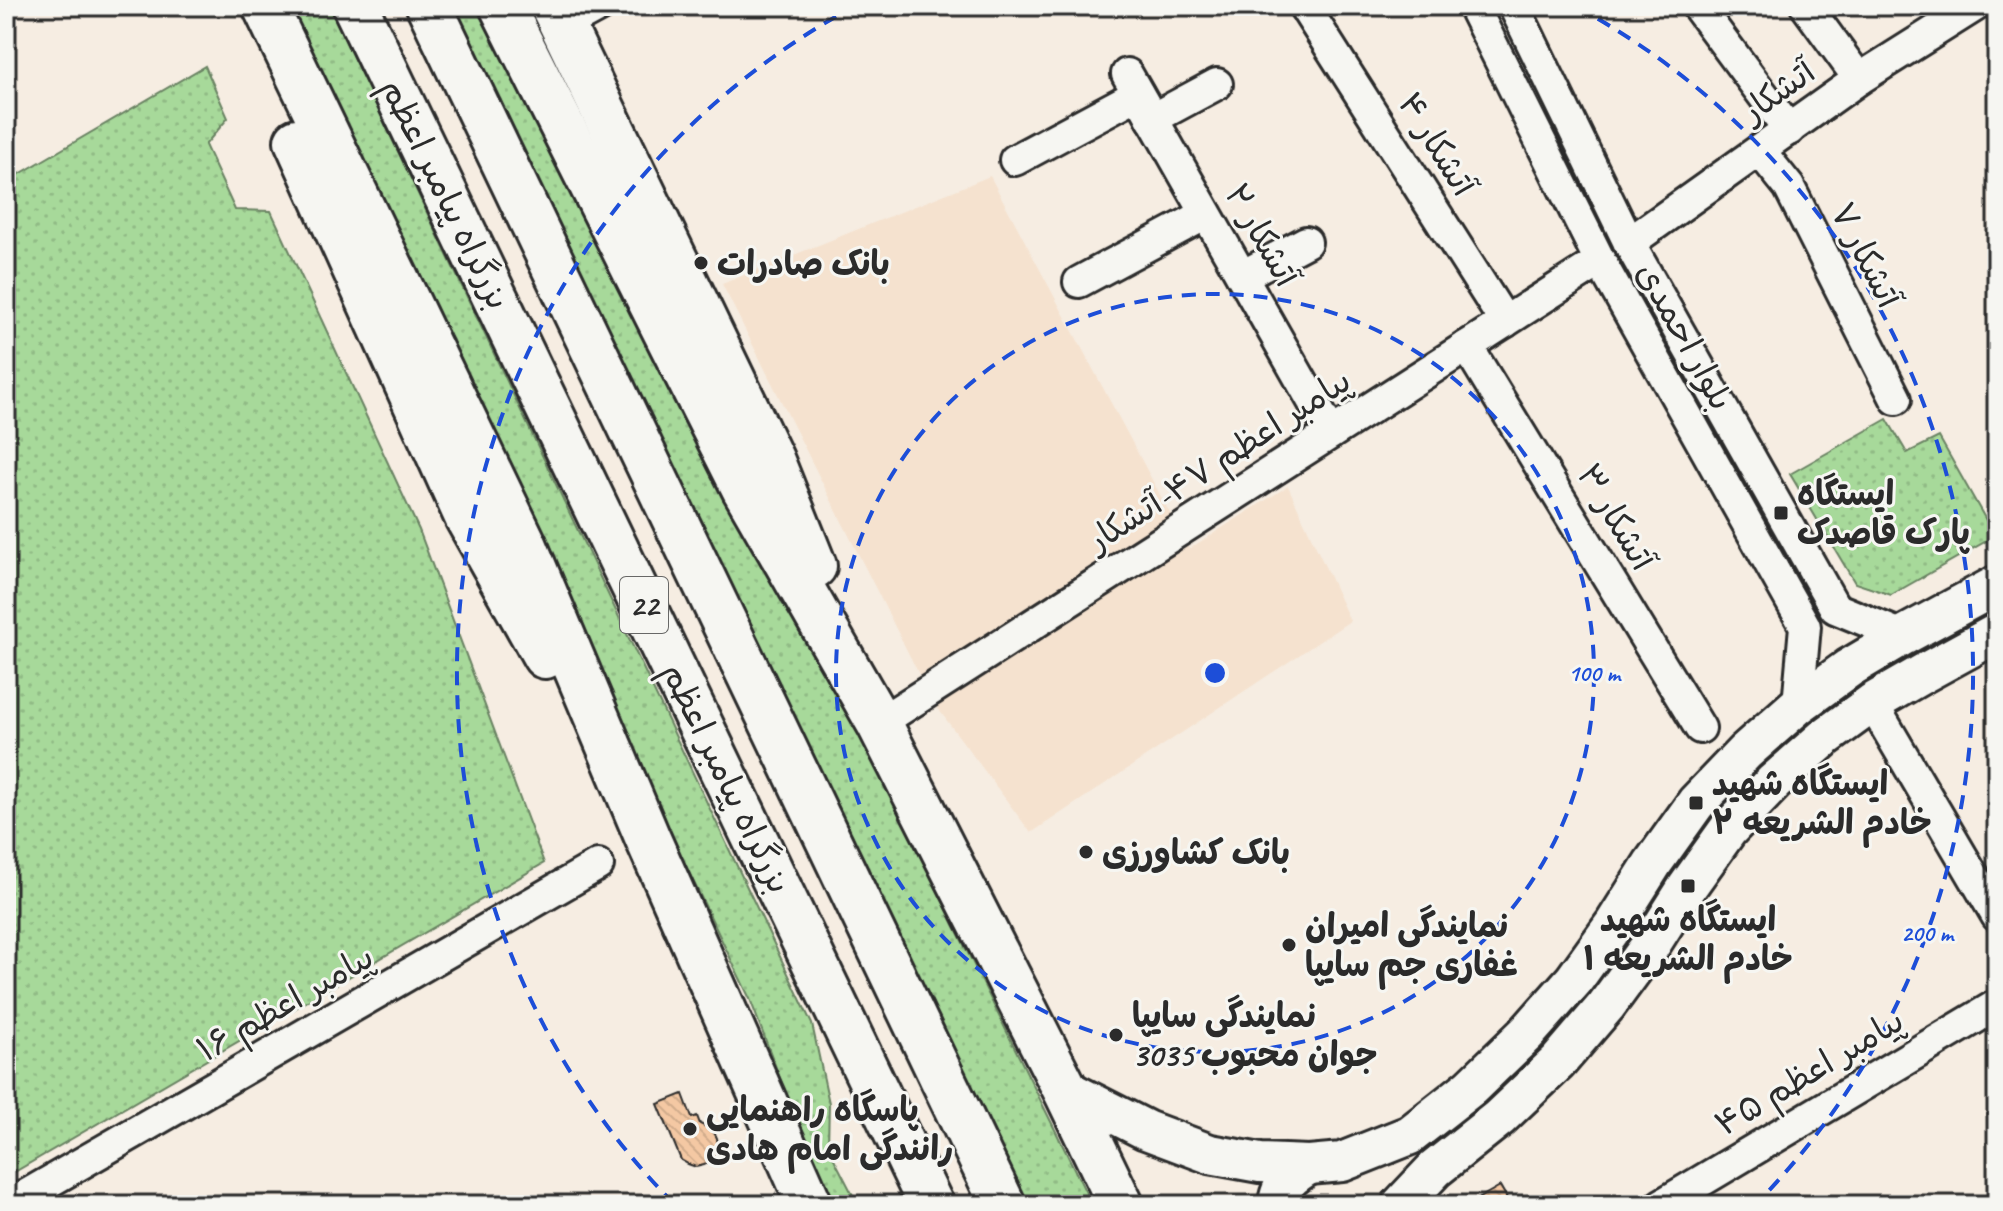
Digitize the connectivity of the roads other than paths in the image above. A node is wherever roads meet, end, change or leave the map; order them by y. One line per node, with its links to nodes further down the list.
1 (236, 6): 38 (highway)
2 (265, 6): 38 (highway)
3 (355, 6): 46 (highway, بزرگراه پیامبر اعظم / 22)
4 (429, 6): 47 (highway, بزرگراه پیامبر اعظم / 22)
5 (502, 6): 36 (highway)
6 (1304, 6): 25 (street, آتشکار ۴)
7 (1473, 6): 22 (street, بلوار احمدی)
8 (1514, 6): 21 (street, بلوار احمدی)
9 (1697, 6): 16 (street)
10 (1806, 6): 13 (street)
11 (1975, 6): 13 (street, آتشکار)
12 (572, 13): 36 (highway)
13 (1859, 79): 16 (street, آتشکار)
14 (1217, 84): 15 (street)
15 (1139, 96): 18 (street); 19 (street, آتشکار ۲)
16 (1789, 130): 17 (street, آتشکار)
17 (1760, 151): 21 (street, آتشکار); 27 (street, آتشکار ۷)
18 (1015, 160)
19 (1206, 214): 23 (street, آتشکار ۲); 24 (street)
20 (1306, 242): 23 (street)
21 (1629, 243): 30 (street, بلوار احمدی)
22 (1600, 261): 25 (street, پیامبر اعظم ۴۷-آتشکار); 31 (street, بلوار احمدی)
23 (1242, 276): 28 (street, آتشکار ۲)
24 (1079, 282)
25 (1505, 322): 26 (street, پیامبر اعظم ۴۷-آتشکار)
26 (1467, 346): 28 (street, پیامبر اعظم ۴۷-آتشکار); 37 (street, آتشکار ۳)
27 (1896, 399)
28 (1331, 433): 36 (street, پیامبر اعظم ۴۷-آتشکار)
29 (1997, 585): 33 (street)
30 (1835, 608): 31 (street); 33 (street)
31 (1805, 626): 35 (street)
32 (1997, 633): 34 (street)
33 (1903, 636): 35 (street)
34 (1872, 703): 40 (street); 50 (street)
35 (1798, 705): 43 (street)
36 (879, 723): 42 (highway)
37 (1700, 728)
38 (648, 839): 45 (highway)
39 (598, 865): 44 (street, پیامبر اعظم ۱۶)
40 (1997, 916)
41 (1997, 1005): 51 (street, پیامبر اعظم ۴۵)
42 (1065, 1089): 43 (street); 48 (highway)
43 (1309, 1165): 49 (street)
44 (9, 1205)
45 (810, 1205)
46 (931, 1205)
47 (1003, 1205)
48 (1121, 1205)
49 (1278, 1205)
50 (1401, 1205)
51 (1661, 1205)

